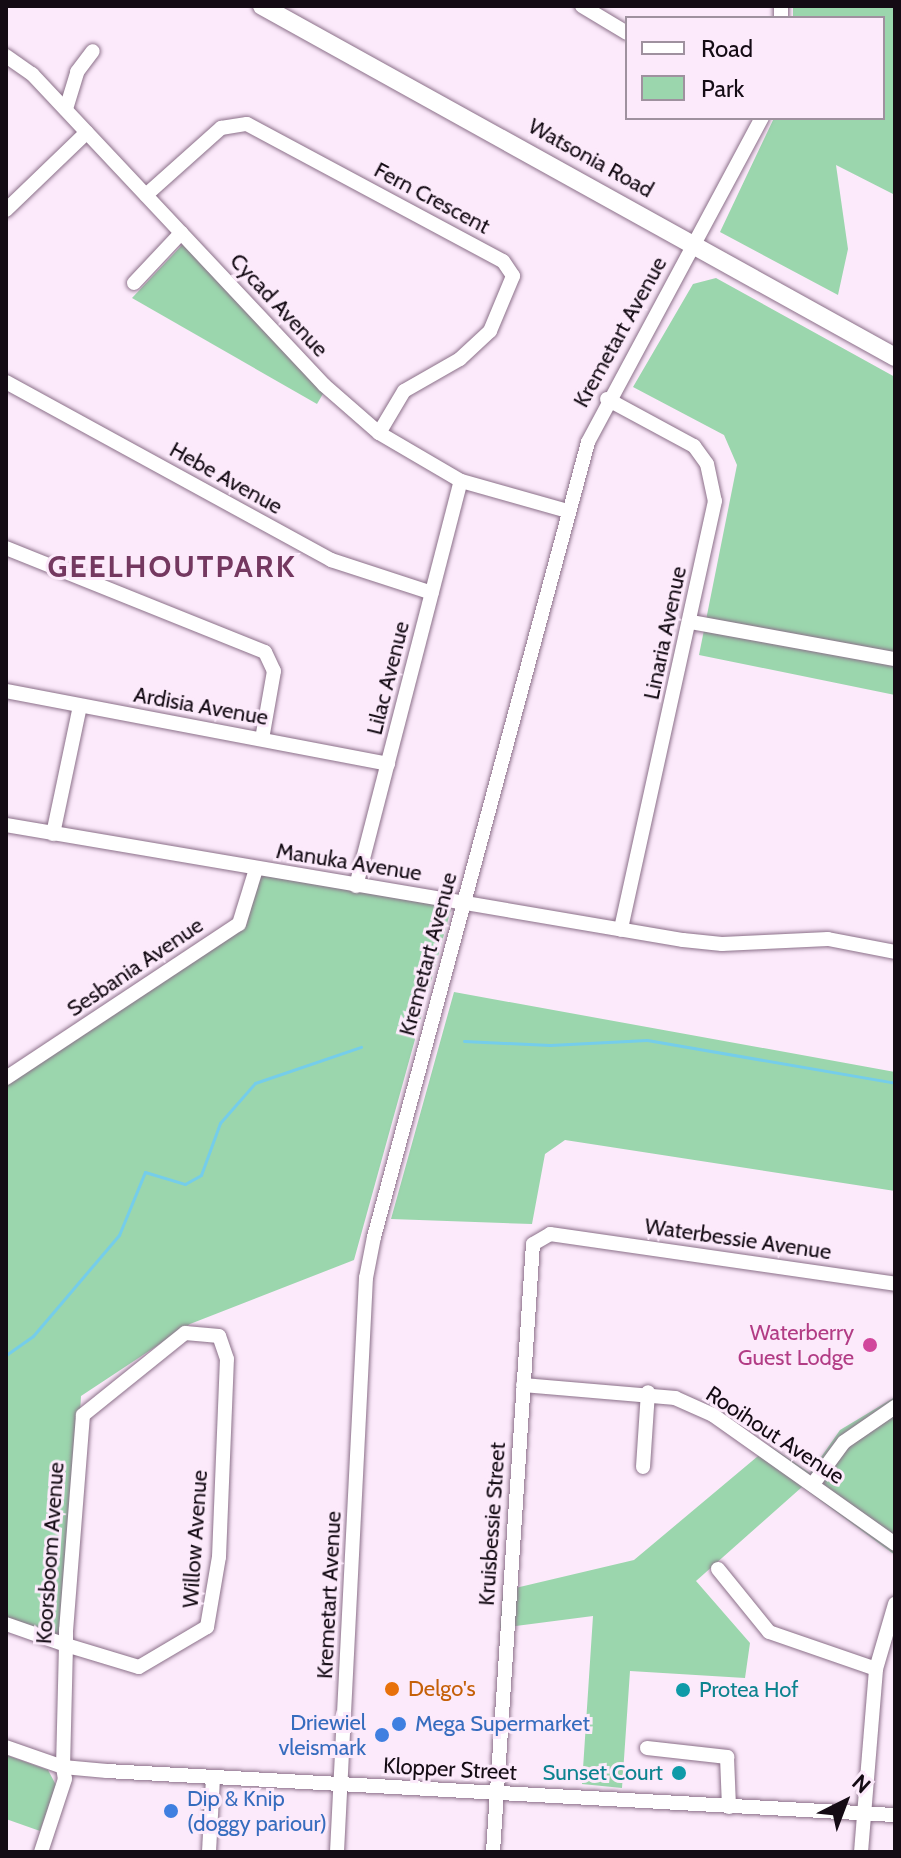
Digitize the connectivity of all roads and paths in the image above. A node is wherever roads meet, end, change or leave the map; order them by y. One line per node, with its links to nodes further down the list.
1 (262, 6): 12 (main road, Watsonia Road)
2 (582, 6): 3 (street)
3 (625, 32)
4 (93, 51): 6 (street)
5 (6, 56): 6 (street, Cycad Avenue)
6 (66, 109): 8 (street, Cycad Avenue)
7 (761, 120): 12 (street, Kremetart Avenue)
8 (87, 132): 9 (street, Cycad Avenue); 10 (street)
9 (146, 195): 11 (street, Cycad Avenue); 17 (street, Fern Crescent)
10 (6, 210)
11 (181, 233): 13 (street); 17 (street, Cycad Avenue)
12 (695, 242): 14 (main road, Watsonia Road); 16 (street, Kremetart Avenue)
13 (134, 283)
14 (895, 357)
15 (6, 382): 21 (street, Hebe Avenue)
16 (607, 399): 19 (street, Kremetart Avenue); 22 (street, Linaria Avenue)
17 (379, 433): 18 (street, Cycad Avenue)
18 (461, 481): 19 (street, Cycad Avenue); 21 (street, Lilac Avenue)
19 (568, 511): 32 (street, Kremetart Avenue)
20 (6, 548): 26 (street)
21 (432, 593): 27 (street, Lilac Avenue)
22 (691, 622): 23 (street); 33 (street, Linaria Avenue)
23 (895, 659)
24 (6, 691): 25 (street, Ardisia Avenue)
25 (80, 706): 26 (street, Ardisia Avenue); 29 (street)
26 (262, 739): 27 (street, Ardisia Avenue)
27 (388, 764): 31 (street, Lilac Avenue)
28 (6, 825): 29 (street, Manuka Avenue)
29 (53, 834): 30 (street, Manuka Avenue)
30 (256, 869): 31 (street, Manuka Avenue); 35 (street, Sesbania Avenue)
31 (356, 886): 32 (street, Manuka Avenue)
32 (464, 902): 33 (street, Manuka Avenue); 54 (street, Kremetart Avenue)
33 (621, 930): 34 (street, Manuka Avenue)
34 (895, 952)
35 (6, 1078)
36 (575, 1237): 37 (street, Waterbessie Avenue); 39 (street, Kruisbessie Street)
37 (895, 1284)
38 (215, 1334): 48 (street, Koorsboom Avenue); 48 (street, Willow Avenue)
39 (523, 1385): 40 (street, Rooihout Avenue); 55 (street, Kruisbessie Street)
40 (648, 1392): 42 (street); 43 (street, Rooihout Avenue)
41 (895, 1407): 43 (street)
42 (643, 1467)
43 (813, 1484): 44 (street, Rooihout Avenue)
44 (895, 1544)
45 (718, 1569): 49 (street)
46 (895, 1604): 49 (street)
47 (6, 1624): 48 (street, Willow Avenue)
48 (66, 1645): 52 (street, Koorsboom Avenue)
49 (876, 1669): 57 (street)
50 (6, 1747): 52 (street, Klopper Street)
51 (647, 1748): 56 (street)
52 (63, 1767): 53 (street, Klopper Street); 59 (street, Koorsboom Avenue)
53 (213, 1778): 54 (street, Klopper Street); 60 (street)
54 (341, 1785): 55 (street, Klopper Street); 61 (street, Kremetart Avenue)
55 (496, 1793): 56 (street, Klopper Street); 62 (street, Kruisbessie Street)
56 (729, 1807): 57 (street, Klopper Street)
57 (864, 1813): 58 (street, Klopper Street); 63 (street)
58 (895, 1815)
59 (41, 1852)
60 (209, 1852)
61 (337, 1852)
62 (493, 1852)
63 (861, 1852)

